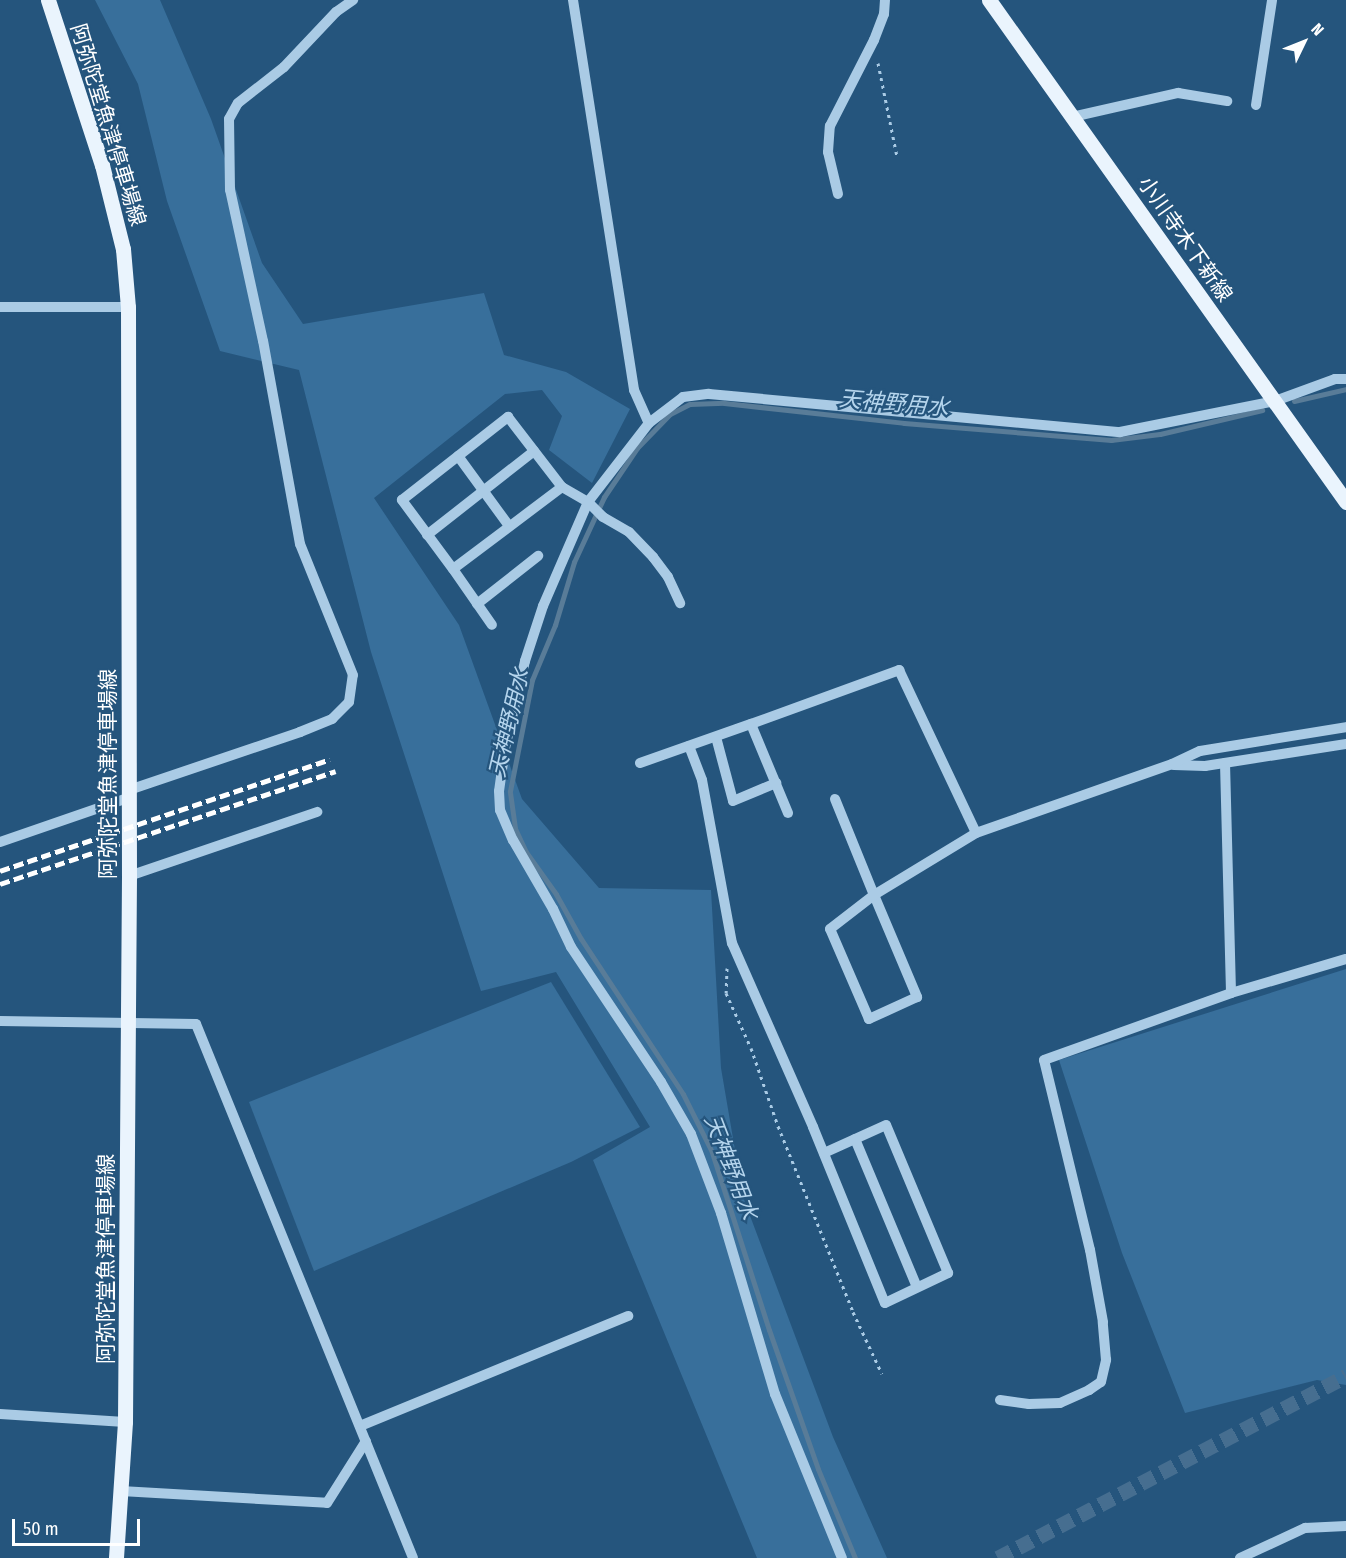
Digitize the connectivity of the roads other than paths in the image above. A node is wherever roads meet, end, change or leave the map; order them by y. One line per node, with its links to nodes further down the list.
1 (48, 0): 12 (main road, 阿弥陀堂魚津停車場線)
2 (354, 0): 38 (street)
3 (573, 0): 15 (street)
4 (885, 0): 10 (street)
5 (988, 0): 9 (main road, 小川寺木下新線)
6 (1272, 0): 8 (street)
7 (1227, 101): 9 (street)
8 (1256, 105)
9 (1072, 117): 14 (main road, 小川寺木下新線)
10 (838, 194)
11 (0, 307): 12 (street)
12 (128, 307): 38 (main road, 阿弥陀堂魚津停車場線)
13 (1346, 379): 14 (street)
14 (1275, 401): 15 (street); 21 (main road, 小川寺木下新線)
15 (649, 423): 20 (street)
16 (534, 451): 17 (street); 18 (street); 19 (street)
17 (458, 456): 19 (street); 23 (street)
18 (562, 487): 20 (street); 22 (street)
19 (482, 489): 22 (street); 23 (street)
20 (588, 501): 26 (street); 63 (street)
21 (1346, 502)
22 (509, 526): 25 (street)
23 (428, 535): 25 (street)
24 (538, 556): 27 (street)
25 (453, 569): 27 (street)
26 (680, 603)
27 (477, 604): 28 (street)
28 (492, 625)
29 (752, 724): 31 (street); 37 (street); 42 (street)
30 (1346, 727): 36 (street)
31 (716, 737): 33 (street); 37 (street)
32 (1346, 744): 35 (street)
33 (689, 746): 34 (street); 51 (street)
34 (640, 763)
35 (1225, 763): 36 (street); 47 (street)
36 (1172, 764): 42 (street)
37 (776, 783): 41 (street)
38 (129, 794): 43 (street); 44 (main road, 阿弥陀堂魚津停車場線)
39 (835, 799): 45 (street)
40 (317, 812): 44 (street)
41 (788, 813)
42 (976, 833): 45 (street)
43 (0, 842)
44 (129, 876): 49 (main road, 阿弥陀堂魚津停車場線)
45 (874, 895): 45 (street)
46 (1346, 959): 47 (street)
47 (1231, 993): 54 (street)
48 (0, 1021): 49 (street)
49 (128, 1022): 56 (main road, 阿弥陀堂魚津停車場線); 57 (street)
50 (855, 1139): 51 (street); 52 (street); 52 (street)
51 (824, 1153): 52 (street)
52 (918, 1287)
53 (628, 1316): 57 (street)
54 (1000, 1400)
55 (0, 1414): 56 (street)
56 (126, 1422): 59 (main road, 阿弥陀堂魚津停車場線)
57 (360, 1426): 58 (street)
58 (366, 1441): 59 (street); 62 (street)
59 (121, 1491): 61 (main road, 阿弥陀堂魚津停車場線)
60 (1346, 1526): 64 (street)
61 (116, 1558)
62 (413, 1558)
63 (842, 1558)
64 (1240, 1558)

